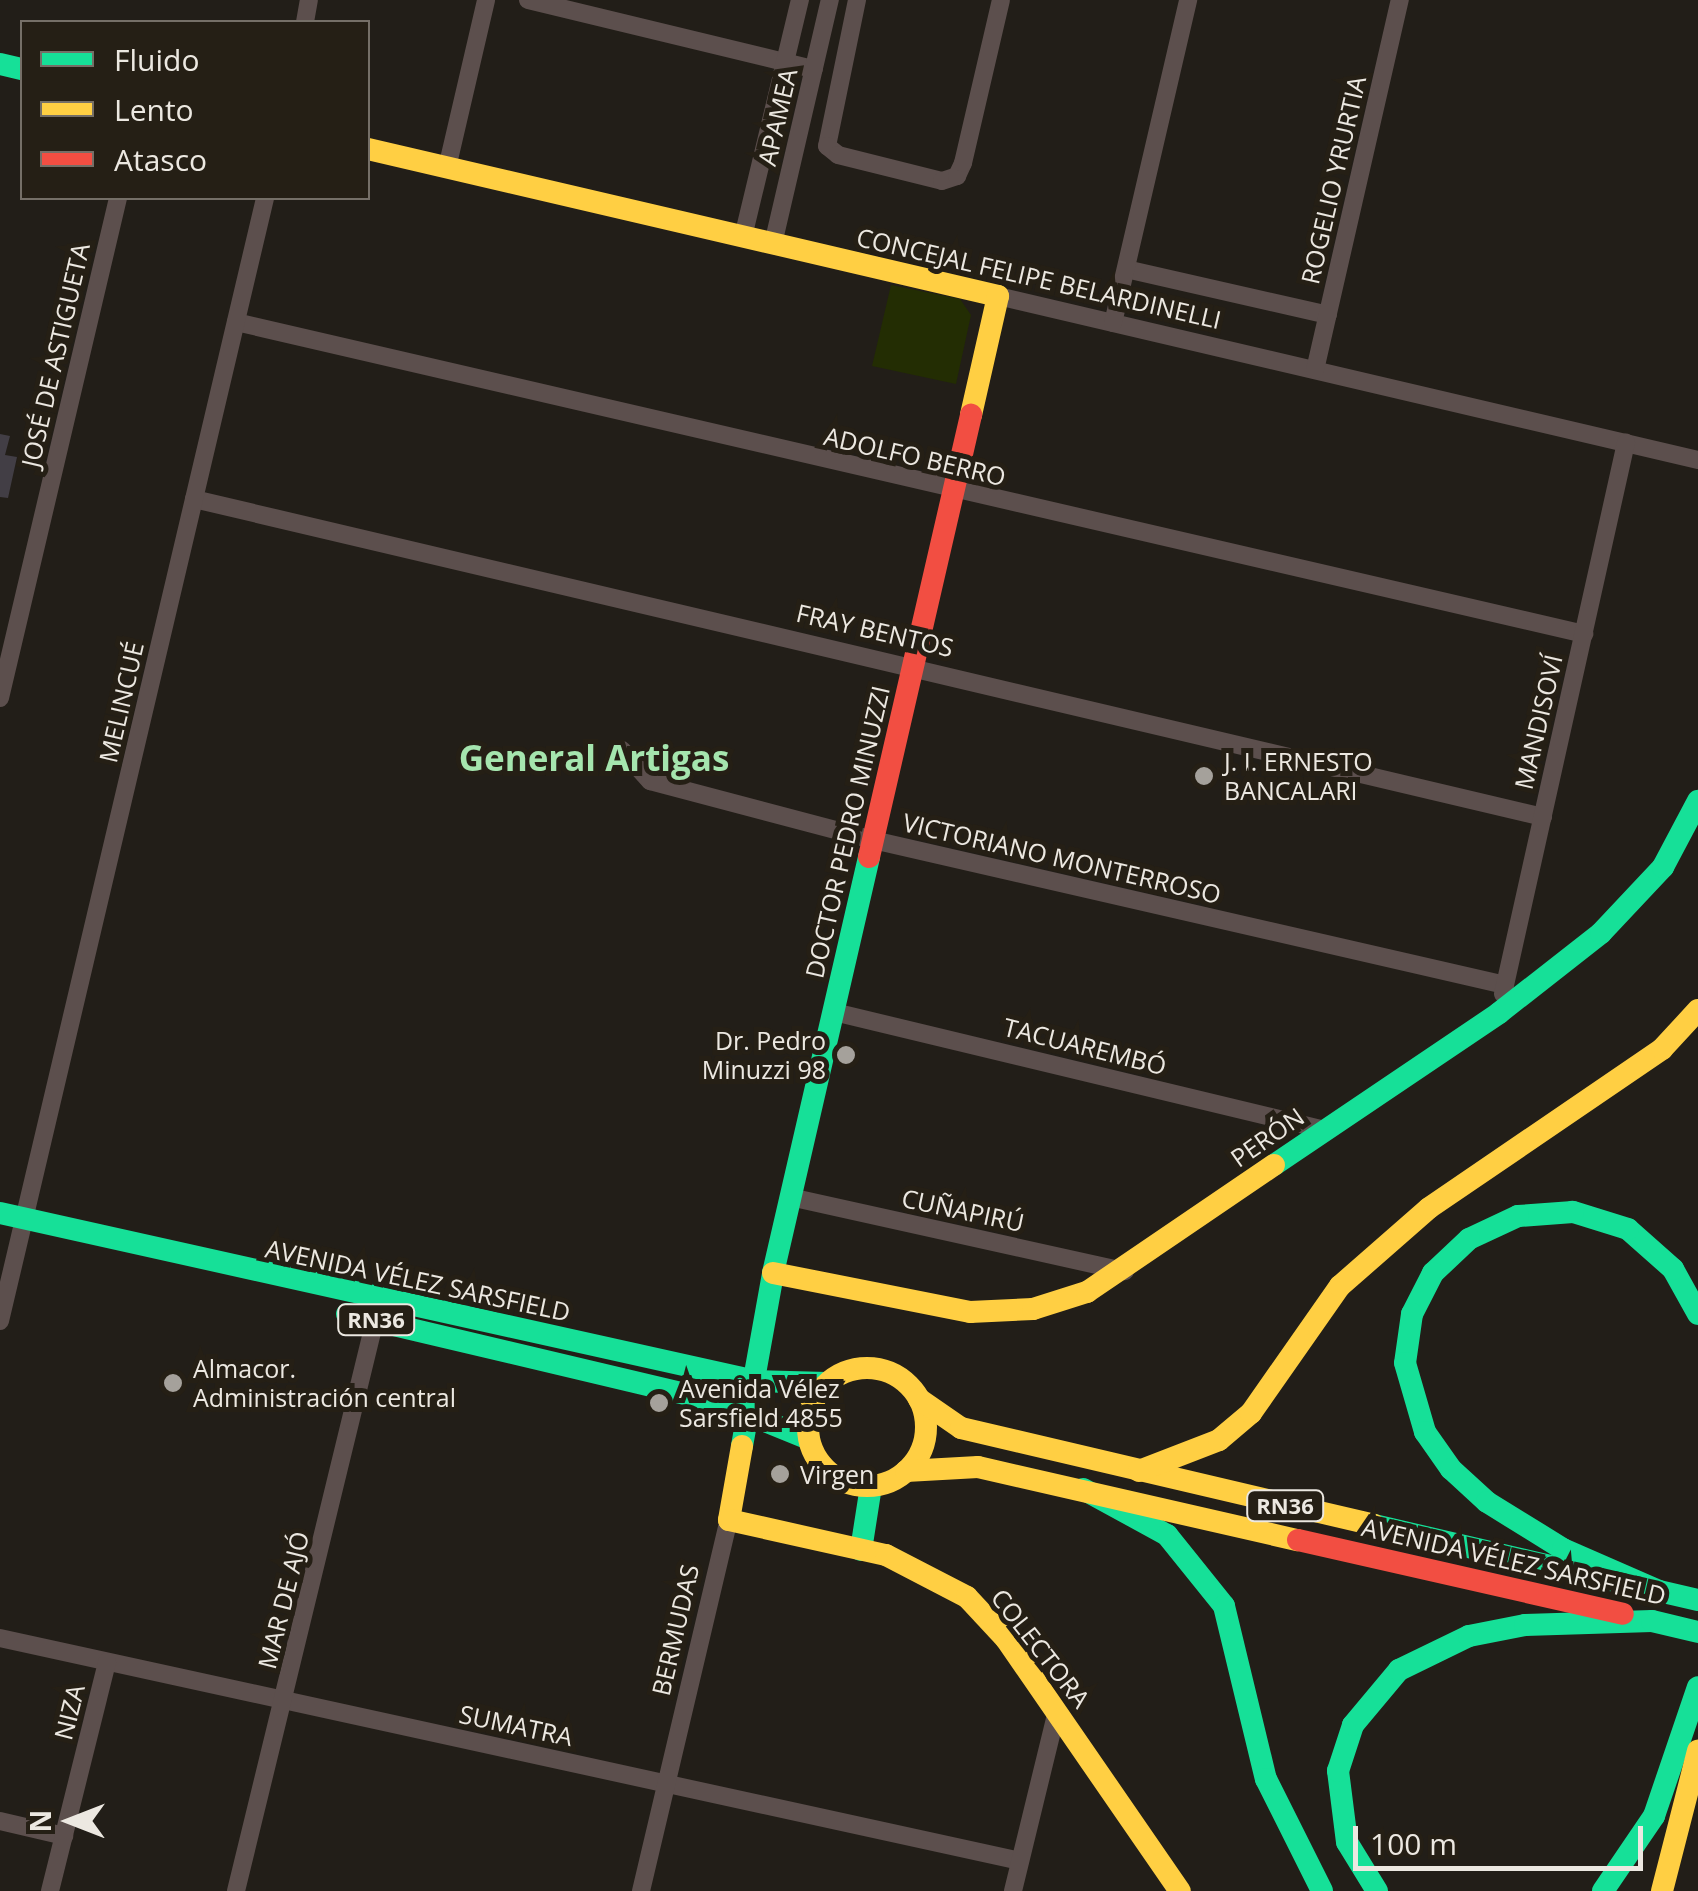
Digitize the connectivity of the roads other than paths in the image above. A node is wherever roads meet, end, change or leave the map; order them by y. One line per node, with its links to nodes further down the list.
1 (486, 0): 12 (street)
2 (528, 0): 9 (street)
3 (800, 0): 9 (street, APAMEA)
4 (830, 0): 10 (street, APAMEA)
5 (857, 0): 6 (street)
6 (1001, 0)
7 (1188, 0): 17 (street)
8 (1400, 0): 19 (street, ROGELIO YRURTIA)
9 (785, 62): 10 (street); 15 (street, APAMEA)
10 (814, 69): 16 (street, APAMEA)
11 (370, 149): 12 (main road, CONCEJAL FELIPE BELARDINELLI)
12 (448, 168): 15 (main road, CONCEJAL FELIPE BELARDINELLI)
13 (118, 200): 29 (street, JOSÉ DE ASTIGUETA)
14 (265, 200): 20 (street, MELINCUÉ)
15 (743, 237): 16 (main road, CONCEJAL FELIPE BELARDINELLI)
16 (773, 244): 18 (main road, CONCEJAL FELIPE BELARDINELLI)
17 (1126, 269): 19 (street); 21 (street)
18 (998, 296): 21 (street, CONCEJAL FELIPE BELARDINELLI); 25 (main road, DOCTOR PEDRO MINUZZI)
19 (1328, 315): 22 (street, ROGELIO YRURTIA)
20 (236, 322): 25 (street, ADOLFO BERRO); 26 (street, MELINCUÉ)
21 (1113, 323): 22 (street, CONCEJAL FELIPE BELARDINELLI)
22 (1315, 370): 23 (street, CONCEJAL FELIPE BELARDINELLI)
23 (1626, 443): 24 (street, CONCEJAL FELIPE BELARDINELLI); 27 (street, MANDISOVÍ)
24 (1698, 460)
25 (953, 491): 27 (street, ADOLFO BERRO); 28 (main road, DOCTOR PEDRO MINUZZI)
26 (194, 499): 28 (street, FRAY BENTOS); 41 (street, MELINCUÉ)
27 (1584, 634): 32 (street, MANDISOVÍ)
28 (913, 665): 32 (street, FRAY BENTOS); 33 (main road, DOCTOR PEDRO MINUZZI)
29 (0, 698)
30 (622, 750): 33 (street, VICTORIANO MONTERROSO)
31 (1698, 800): 37 (main road, PERÓN)
32 (1543, 816): 34 (street, MANDISOVÍ)
33 (873, 840): 34 (street, VICTORIANO MONTERROSO); 36 (main road, DOCTOR PEDRO MINUZZI)
34 (1505, 985): 37 (street, MANDISOVÍ)
35 (1698, 1010): 53 (main road)
36 (834, 1012): 38 (street, TACUAREMBÓ); 39 (main road, DOCTOR PEDRO MINUZZI)
37 (1499, 1013): 38 (main road, PERÓN)
38 (1325, 1130): 42 (main road, PERÓN)
39 (790, 1197): 42 (street, CUÑAPIRÚ); 43 (main road, DOCTOR PEDRO MINUZZI)
40 (0, 1213): 41 (main road, AVENIDA VÉLEZ SARSFIELD / RN36)
41 (15, 1229): 45 (main road, AVENIDA VÉLEZ SARSFIELD / RN36); 46 (street, MELINCUÉ); 47 (main road, AVENIDA VÉLEZ SARSFIELD / RN36)
42 (1125, 1271): 43 (main road, PERÓN)
43 (773, 1273): 47 (main road, DOCTOR PEDRO MINUZZI)
44 (1698, 1314): 58 (main road)
45 (375, 1320): 50 (main road, AVENIDA VÉLEZ SARSFIELD / RN36); 65 (street, MAR DE AJÓ)
46 (0, 1321)
47 (755, 1381): 48 (main road, AVENIDA VÉLEZ SARSFIELD / RN36); 50 (main road, BERMUDAS)
48 (827, 1383): 49 (main road, RN36); 51 (main road)
49 (919, 1399): 52 (main road); 53 (main road, AVENIDA VÉLEZ SARSFIELD / RN36)
50 (751, 1414): 51 (main road, AVENIDA VÉLEZ SARSFIELD / RN36); 56 (main road, BERMUDAS)
51 (809, 1439): 54 (main road, RN36)
52 (906, 1470): 54 (main road, RN36); 55 (main road, AVENIDA VÉLEZ SARSFIELD / RN36)
53 (1139, 1472): 58 (main road, AVENIDA VÉLEZ SARSFIELD / RN36)
54 (871, 1486): 57 (main road)
55 (1083, 1489): 60 (main road, AVENIDA VÉLEZ SARSFIELD / RN36); 77 (main road)
56 (729, 1520): 57 (main road, COLECTORA); 68 (street, BERMUDAS)
57 (861, 1550): 66 (main road, COLECTORA)
58 (1659, 1591): 59 (main road, AVENIDA VÉLEZ SARSFIELD / RN36)
59 (1698, 1600)
60 (1652, 1621): 61 (main road, AVENIDA VÉLEZ SARSFIELD / RN36); 78 (main road)
61 (1698, 1632)
62 (0, 1638): 63 (street, SUMATRA)
63 (106, 1662): 65 (street, SUMATRA); 70 (street, NIZA)
64 (1698, 1687): 79 (main road)
65 (284, 1700): 68 (street, SUMATRA); 73 (street, MAR DE AJÓ)
66 (1057, 1710): 71 (street); 76 (main road, COLECTORA)
67 (1698, 1751): 80 (main road)
68 (666, 1784): 71 (street, SUMATRA); 74 (street, BERMUDAS)
69 (0, 1821): 70 (street)
70 (64, 1836): 72 (street, NIZA)
71 (1020, 1861): 75 (street)
72 (50, 1891)
73 (236, 1891)
74 (641, 1891)
75 (1013, 1891)
76 (1180, 1891)
77 (1322, 1891)
78 (1377, 1891)
79 (1603, 1891)
80 (1662, 1891)

